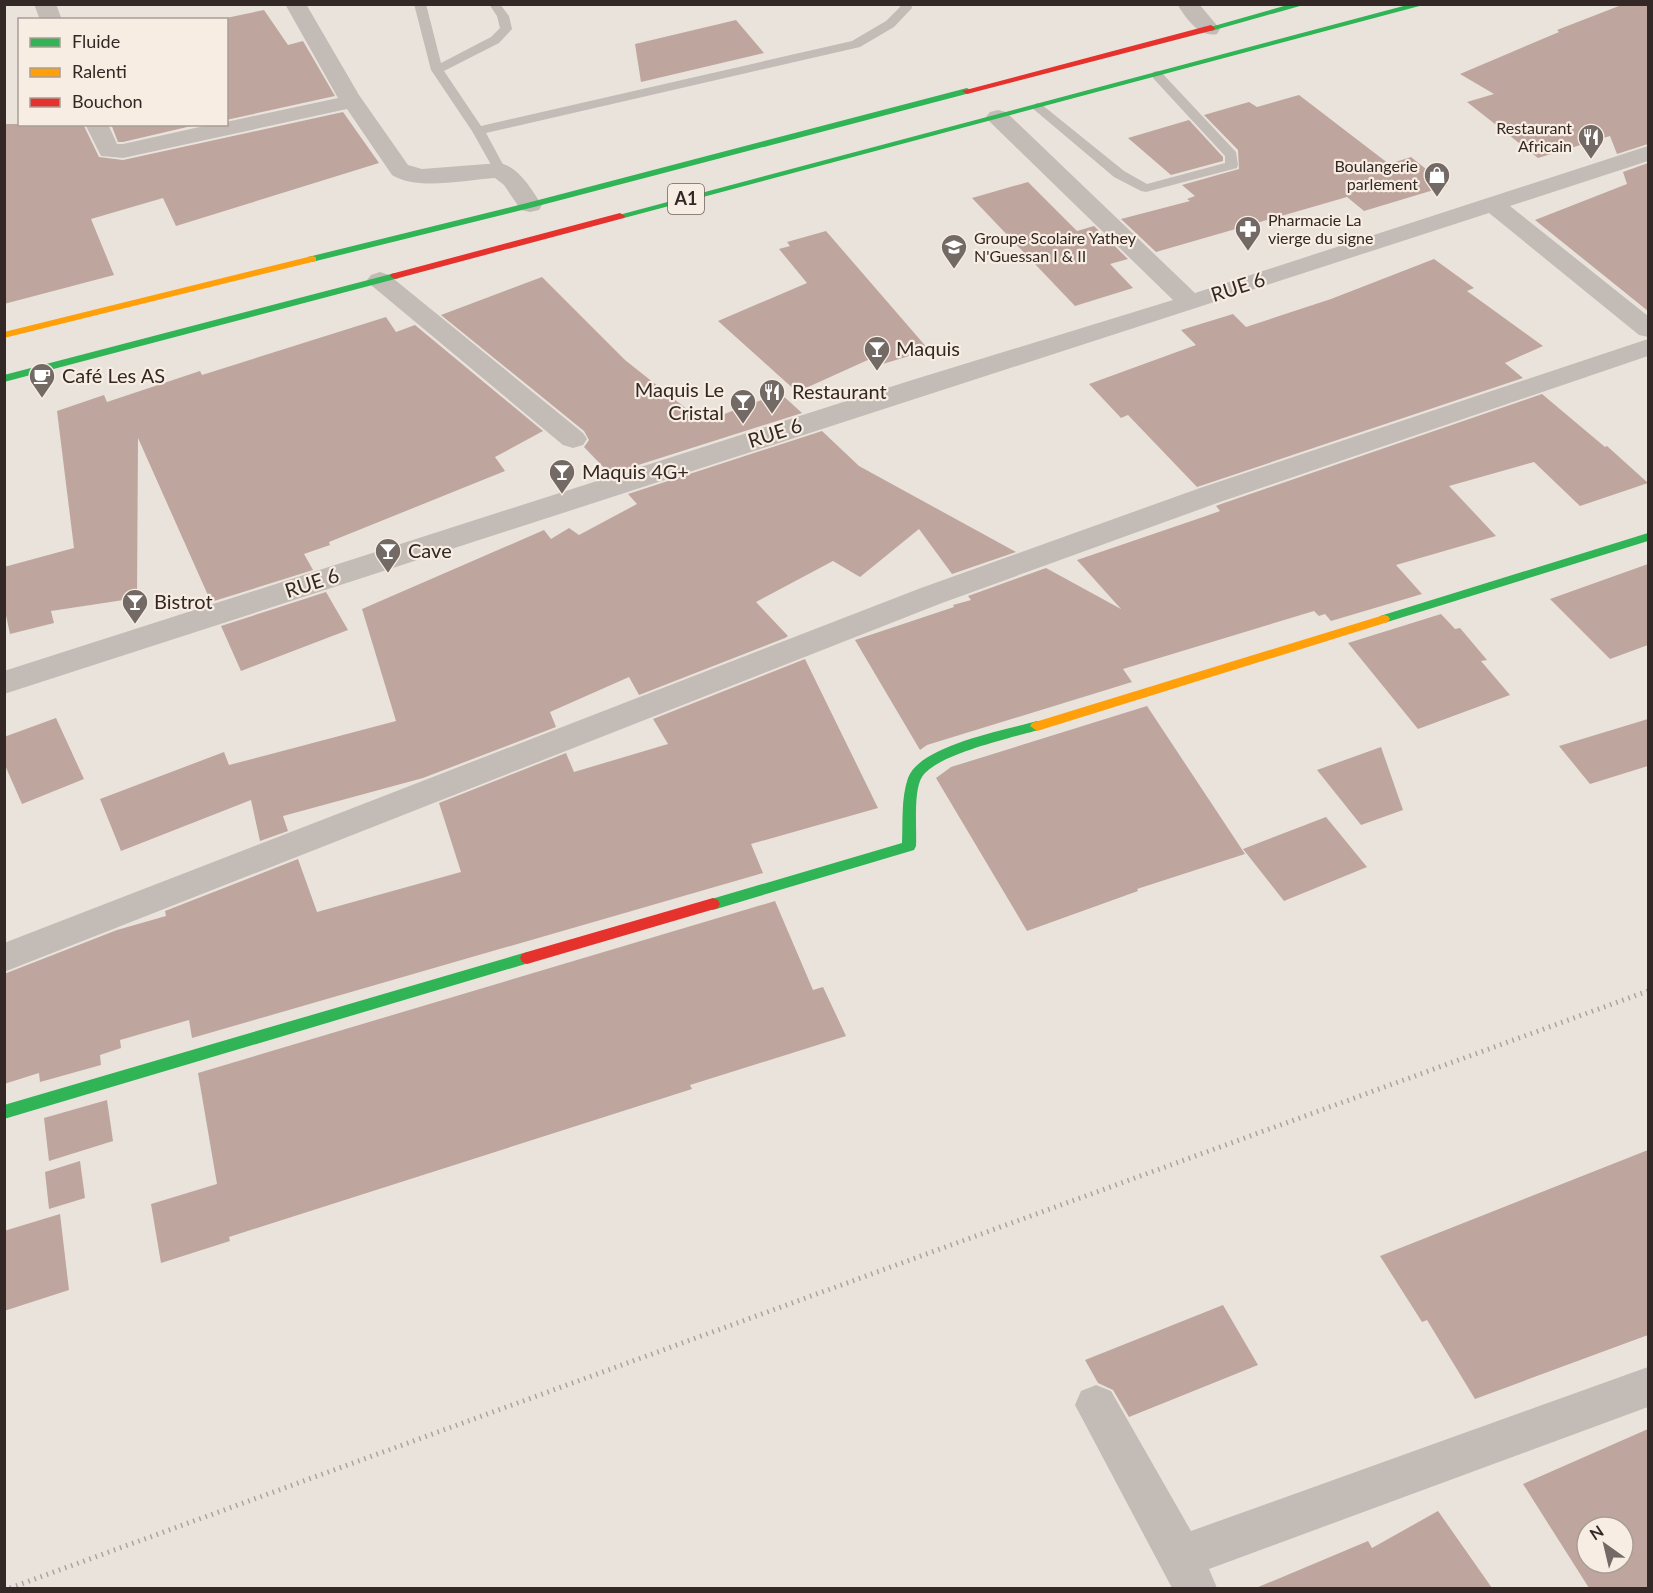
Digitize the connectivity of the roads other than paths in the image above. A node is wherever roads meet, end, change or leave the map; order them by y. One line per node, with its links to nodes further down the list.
1 (295, 4): 11 (street)
2 (420, 4): 9 (lane)
3 (494, 4): 9 (lane)
4 (905, 4): 15 (lane)
5 (1187, 4): 8 (street)
6 (1303, 4): 8 (main road, A1)
7 (1423, 4): 10 (main road, A1)
8 (1209, 29): 18 (main road, A1)
9 (437, 70): 15 (lane)
10 (1157, 75): 12 (main road, A1); 12 (lane)
11 (354, 101): 14 (street); 17 (street)
12 (1037, 107): 13 (main road, A1)
13 (998, 117): 20 (main road, A1); 21 (street)
14 (97, 126)
15 (478, 131): 17 (lane)
16 (1648, 153): 19 (street, RUE 6)
17 (500, 170): 18 (street)
18 (530, 205): 23 (main road, A1)
19 (1494, 205): 21 (street, RUE 6); 22 (street)
20 (380, 280): 25 (main road, A1); 26 (street)
21 (1191, 303): 28 (street, RUE 6)
22 (1648, 329)
23 (4, 335)
24 (1648, 347): 29 (street)
25 (4, 380)
26 (573, 439)
27 (1648, 537): 30 (main road)
28 (4, 683)
29 (4, 958)
30 (4, 1112)
31 (1648, 1387): 33 (street)
32 (1096, 1405): 33 (street)
33 (1188, 1573)

